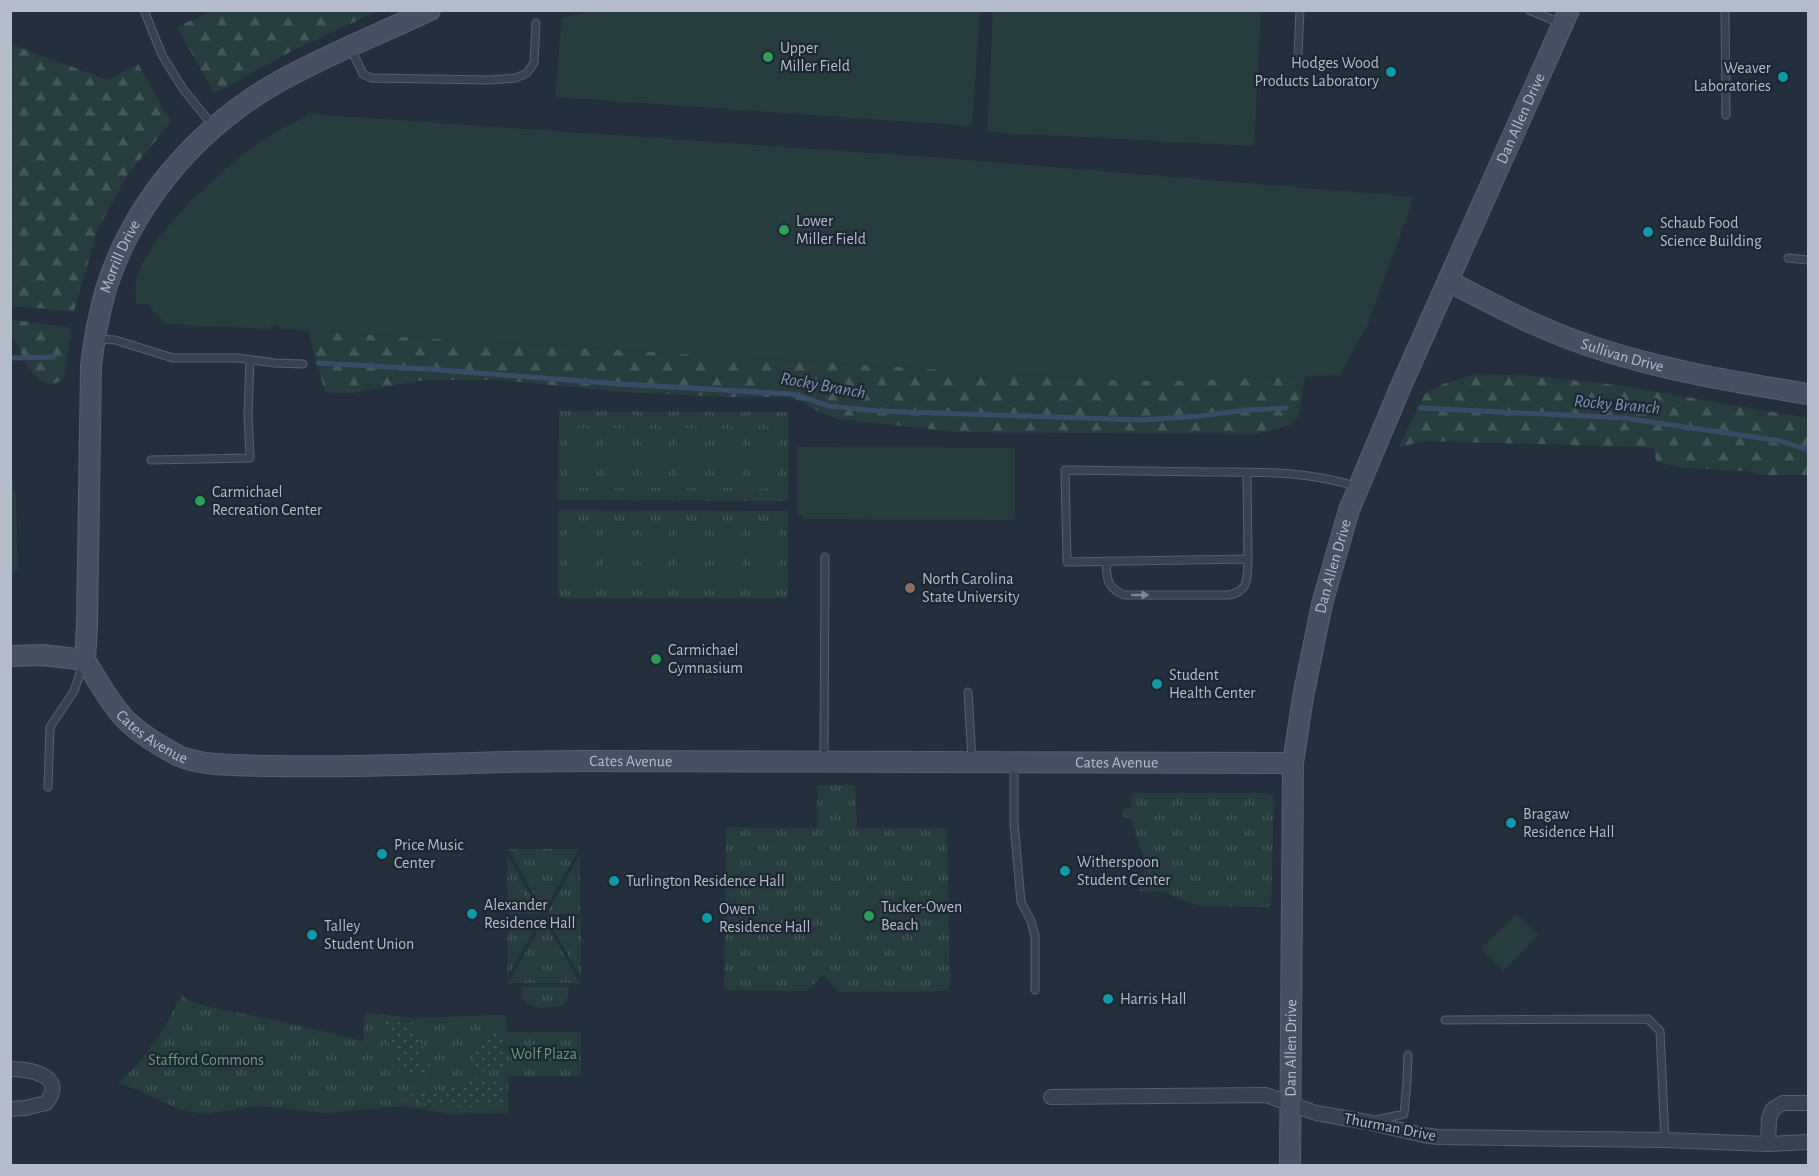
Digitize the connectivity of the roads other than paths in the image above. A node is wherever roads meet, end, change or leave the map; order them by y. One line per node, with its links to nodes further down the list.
1 (144, 10): 11 (lane)
2 (430, 10): 8 (street, Morrill Drive)
3 (1300, 10): 9 (lane)
4 (1529, 10): 6 (lane)
5 (1725, 10): 10 (lane)
6 (1566, 17): 14 (street, Dan Allen Drive)
7 (536, 23): 8 (lane)
8 (350, 47): 11 (street, Morrill Drive)
9 (1298, 53)
10 (1726, 115)
11 (213, 127): 15 (street, Morrill Drive)
12 (1788, 258): 13 (lane)
13 (1809, 260)
14 (1448, 281): 18 (street, Sullivan Drive); 21 (street, Dan Allen Drive)
15 (94, 339): 16 (lane); 26 (street, Morrill Drive)
16 (250, 360): 17 (lane); 19 (lane)
17 (303, 364)
18 (1809, 394)
19 (151, 460)
20 (1247, 472): 21 (lane); 23 (lane); 24 (lane)
21 (1359, 488): 31 (street, Dan Allen Drive)
22 (825, 557): 28 (lane)
23 (1248, 559): 24 (lane); 24 (lane, one-way to 23)
24 (1106, 561)
25 (10, 656): 26 (street)
26 (85, 660): 28 (street, Cates Avenue); 32 (lane)
27 (968, 692): 29 (lane)
28 (824, 762): 29 (street, Cates Avenue)
29 (972, 762): 30 (street, Cates Avenue)
30 (1014, 762): 31 (street, Cates Avenue); 33 (lane)
31 (1293, 764): 39 (street, Dan Allen Drive)
32 (48, 788)
33 (1035, 990)
34 (1445, 1020): 42 (lane)
35 (1408, 1055): 41 (lane)
36 (10, 1069): 40 (street)
37 (1051, 1097): 39 (street, Thurman Drive)
38 (1809, 1103): 44 (street)
39 (1291, 1104): 41 (street, Thurman Drive); 45 (street, Dan Allen Drive)
40 (10, 1108)
41 (1367, 1122): 42 (street, Thurman Drive)
42 (1665, 1140): 44 (street, Thurman Drive)
43 (1809, 1142): 44 (street, Thurman Drive)
44 (1768, 1144)
45 (1290, 1166)

